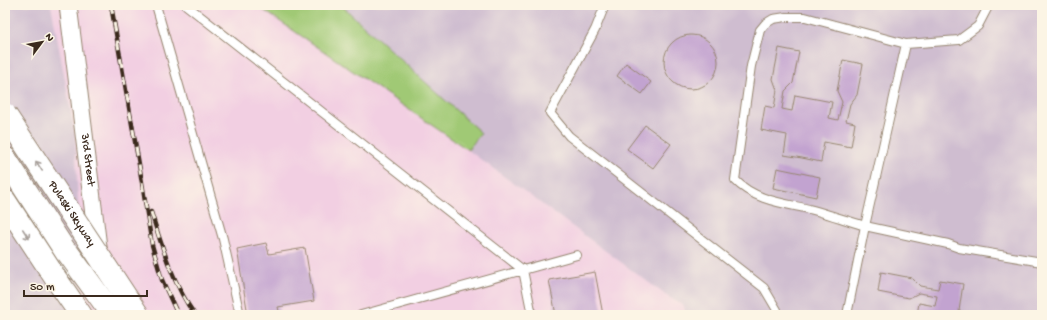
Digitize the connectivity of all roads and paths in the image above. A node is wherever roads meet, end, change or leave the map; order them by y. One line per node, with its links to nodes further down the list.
1 (68, 5): 17 (street, 3rd Street)
2 (156, 5): 20 (lane)
3 (186, 5): 14 (lane)
4 (605, 5): 23 (lane)
5 (989, 5): 6 (lane)
6 (906, 44): 10 (lane); 10 (lane)
7 (5, 114): 19 (highway, Pulaski Skyway, one-way to 7, bridge)
8 (5, 158): 11 (highway)
9 (5, 201): 15 (highway, one-way to 15)
10 (865, 226): 13 (lane); 24 (lane)
11 (68, 254): 16 (highway, bridge); 18 (highway, bridge)
12 (577, 255): 14 (lane)
13 (1042, 262)
14 (523, 270): 21 (lane); 22 (lane)
15 (81, 315)
16 (104, 315)
17 (109, 315)
18 (113, 315)
19 (138, 315)
20 (240, 315)
21 (361, 315)
22 (532, 315)
23 (776, 315)
24 (847, 315)

